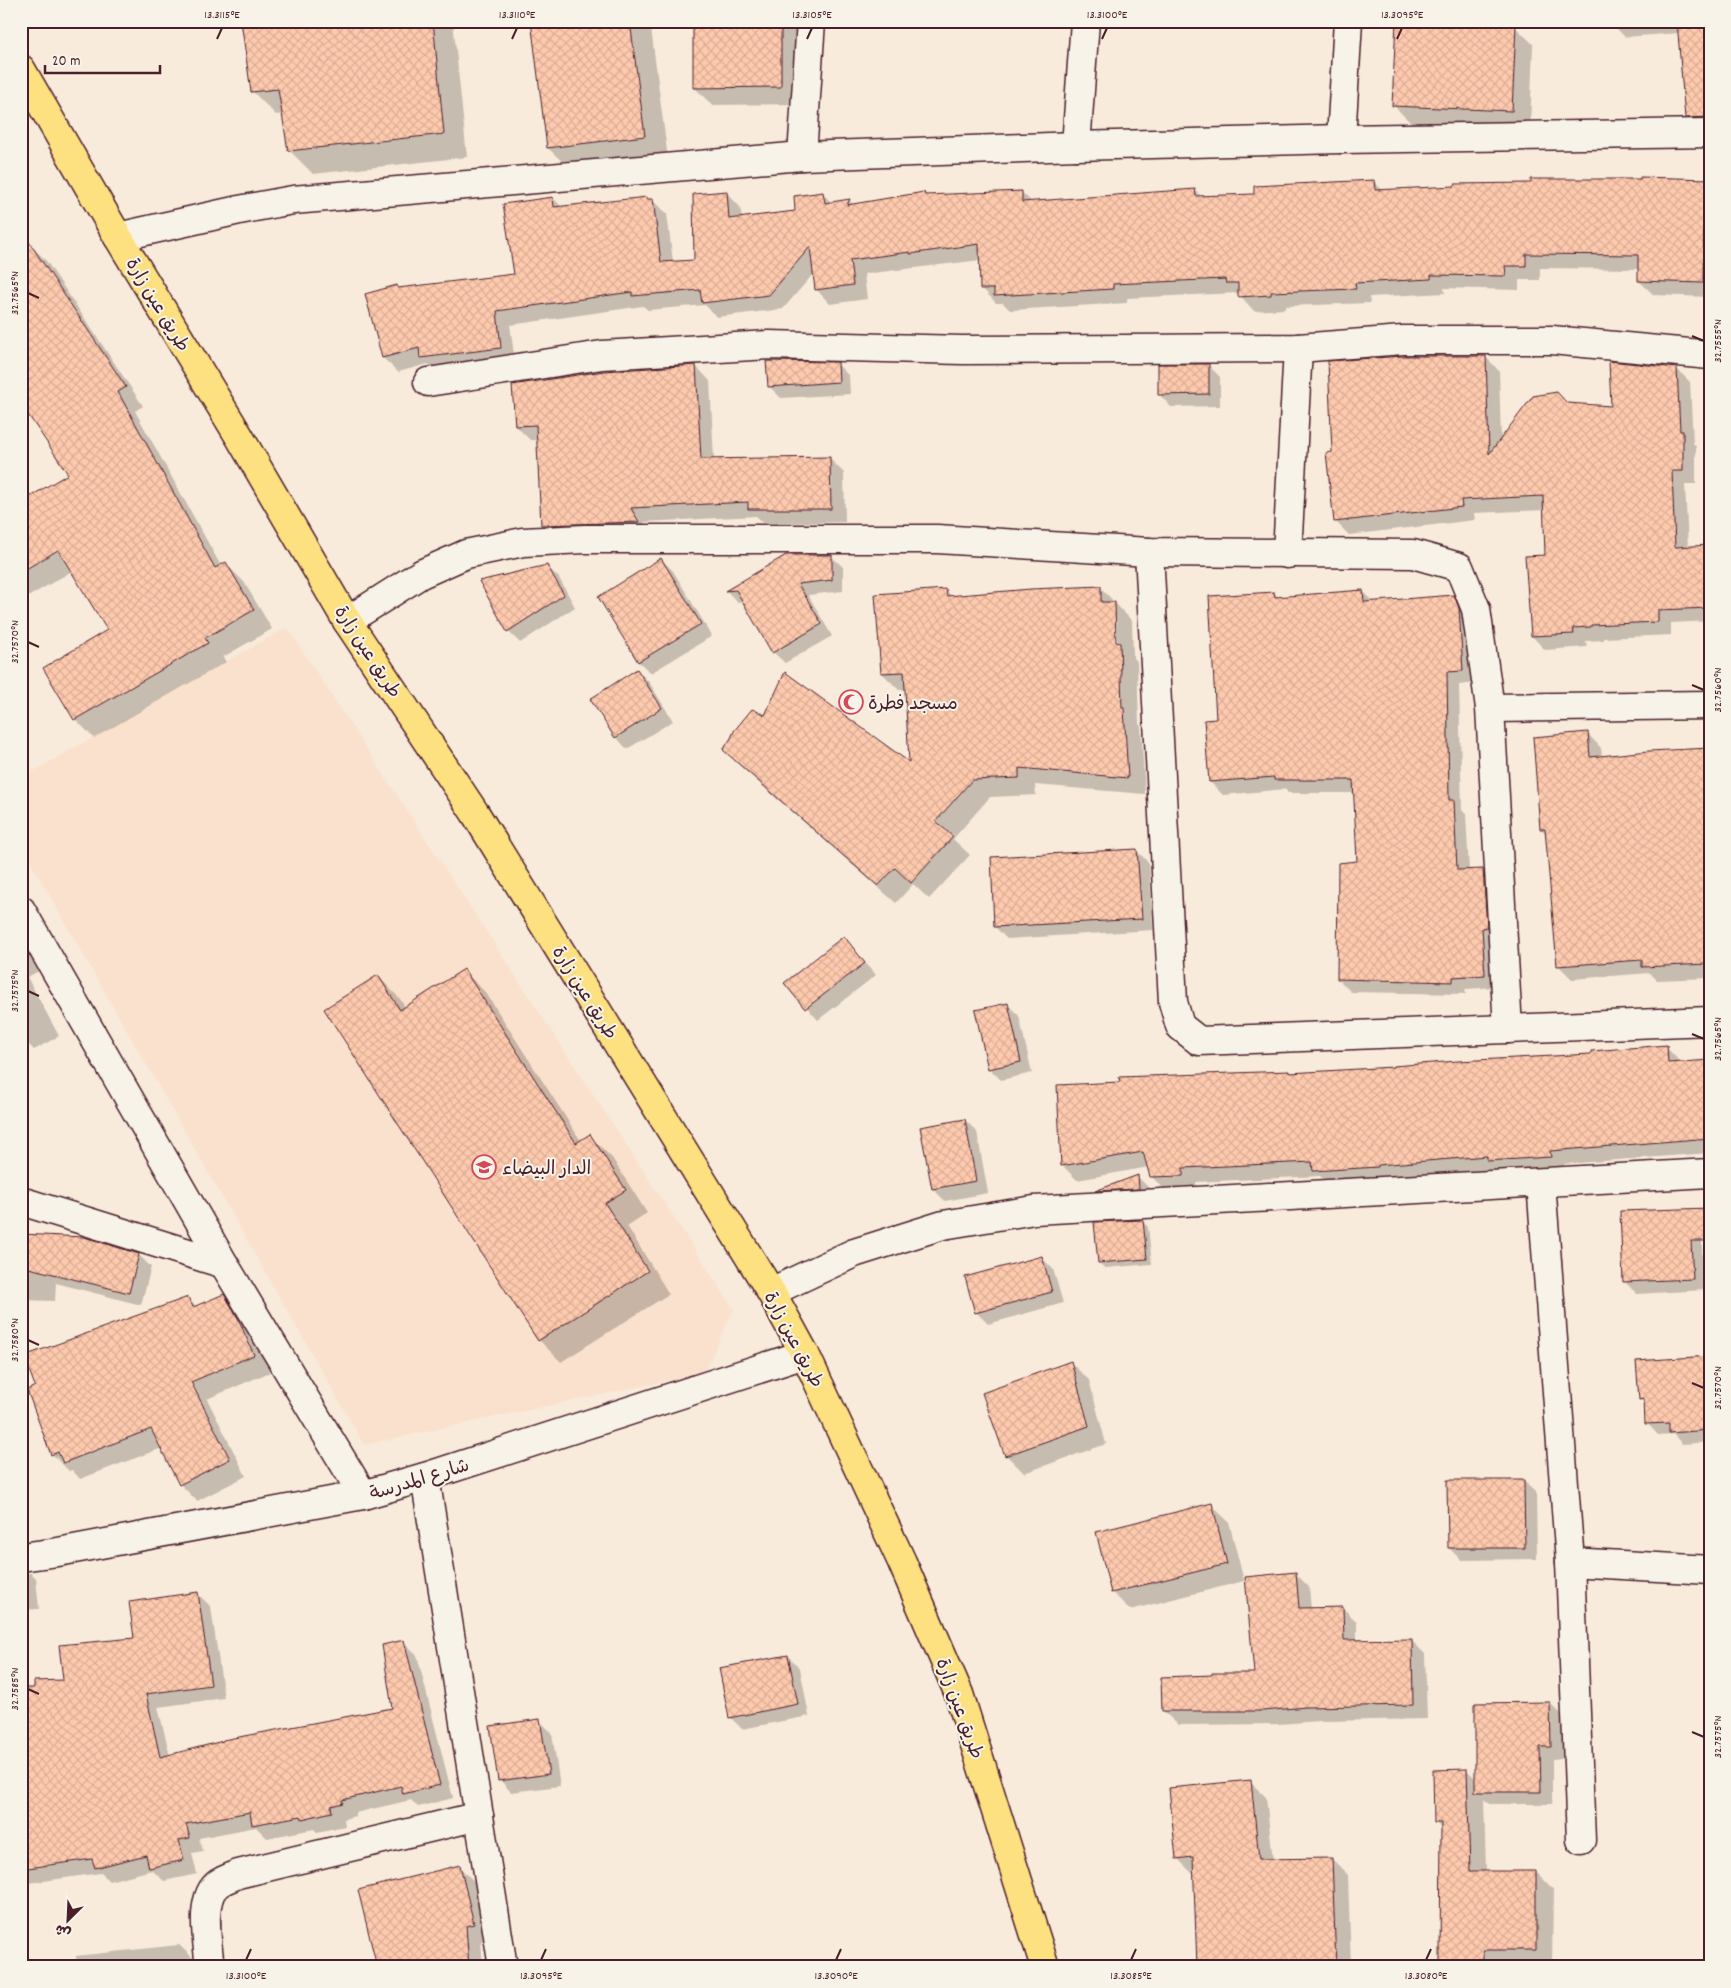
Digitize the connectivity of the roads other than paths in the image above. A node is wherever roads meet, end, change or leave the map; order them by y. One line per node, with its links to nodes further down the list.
1 (811, 21): 8 (street)
2 (1084, 21): 7 (street)
3 (1348, 21): 6 (street)
4 (21, 69): 9 (main road, طريق عين زارة)
5 (1710, 133): 6 (street)
6 (1342, 139): 7 (street)
7 (1076, 146): 8 (street)
8 (802, 156): 9 (street)
9 (118, 237): 15 (main road, طريق عين زارة)
10 (1298, 348): 11 (street); 12 (street); 14 (street)
11 (1710, 355)
12 (428, 382)
13 (1149, 552): 14 (street); 15 (street); 20 (street)
14 (1287, 554): 17 (street)
15 (347, 620): 25 (main road, طريق عين زارة)
16 (1710, 705): 17 (street)
17 (1490, 708): 20 (street)
18 (21, 910): 24 (street)
19 (1710, 1021): 20 (street)
20 (1508, 1028)
21 (1710, 1173): 22 (street)
22 (1541, 1183): 25 (street); 30 (street)
23 (21, 1200): 24 (street)
24 (224, 1264): 28 (street)
25 (771, 1292): 26 (main road, طريق عين زارة)
26 (805, 1354): 27 (street, شارع المدرسة); 36 (main road, طريق عين زارة)
27 (425, 1477): 28 (street, شارع المدرسة); 32 (street)
28 (363, 1495): 29 (street, شارع المدرسة)
29 (21, 1557)
30 (1570, 1562): 31 (street); 33 (street)
31 (1710, 1570)
32 (479, 1816): 34 (street); 35 (street)
33 (1581, 1840)
34 (210, 1967)
35 (503, 1967)
36 (1045, 1967)

